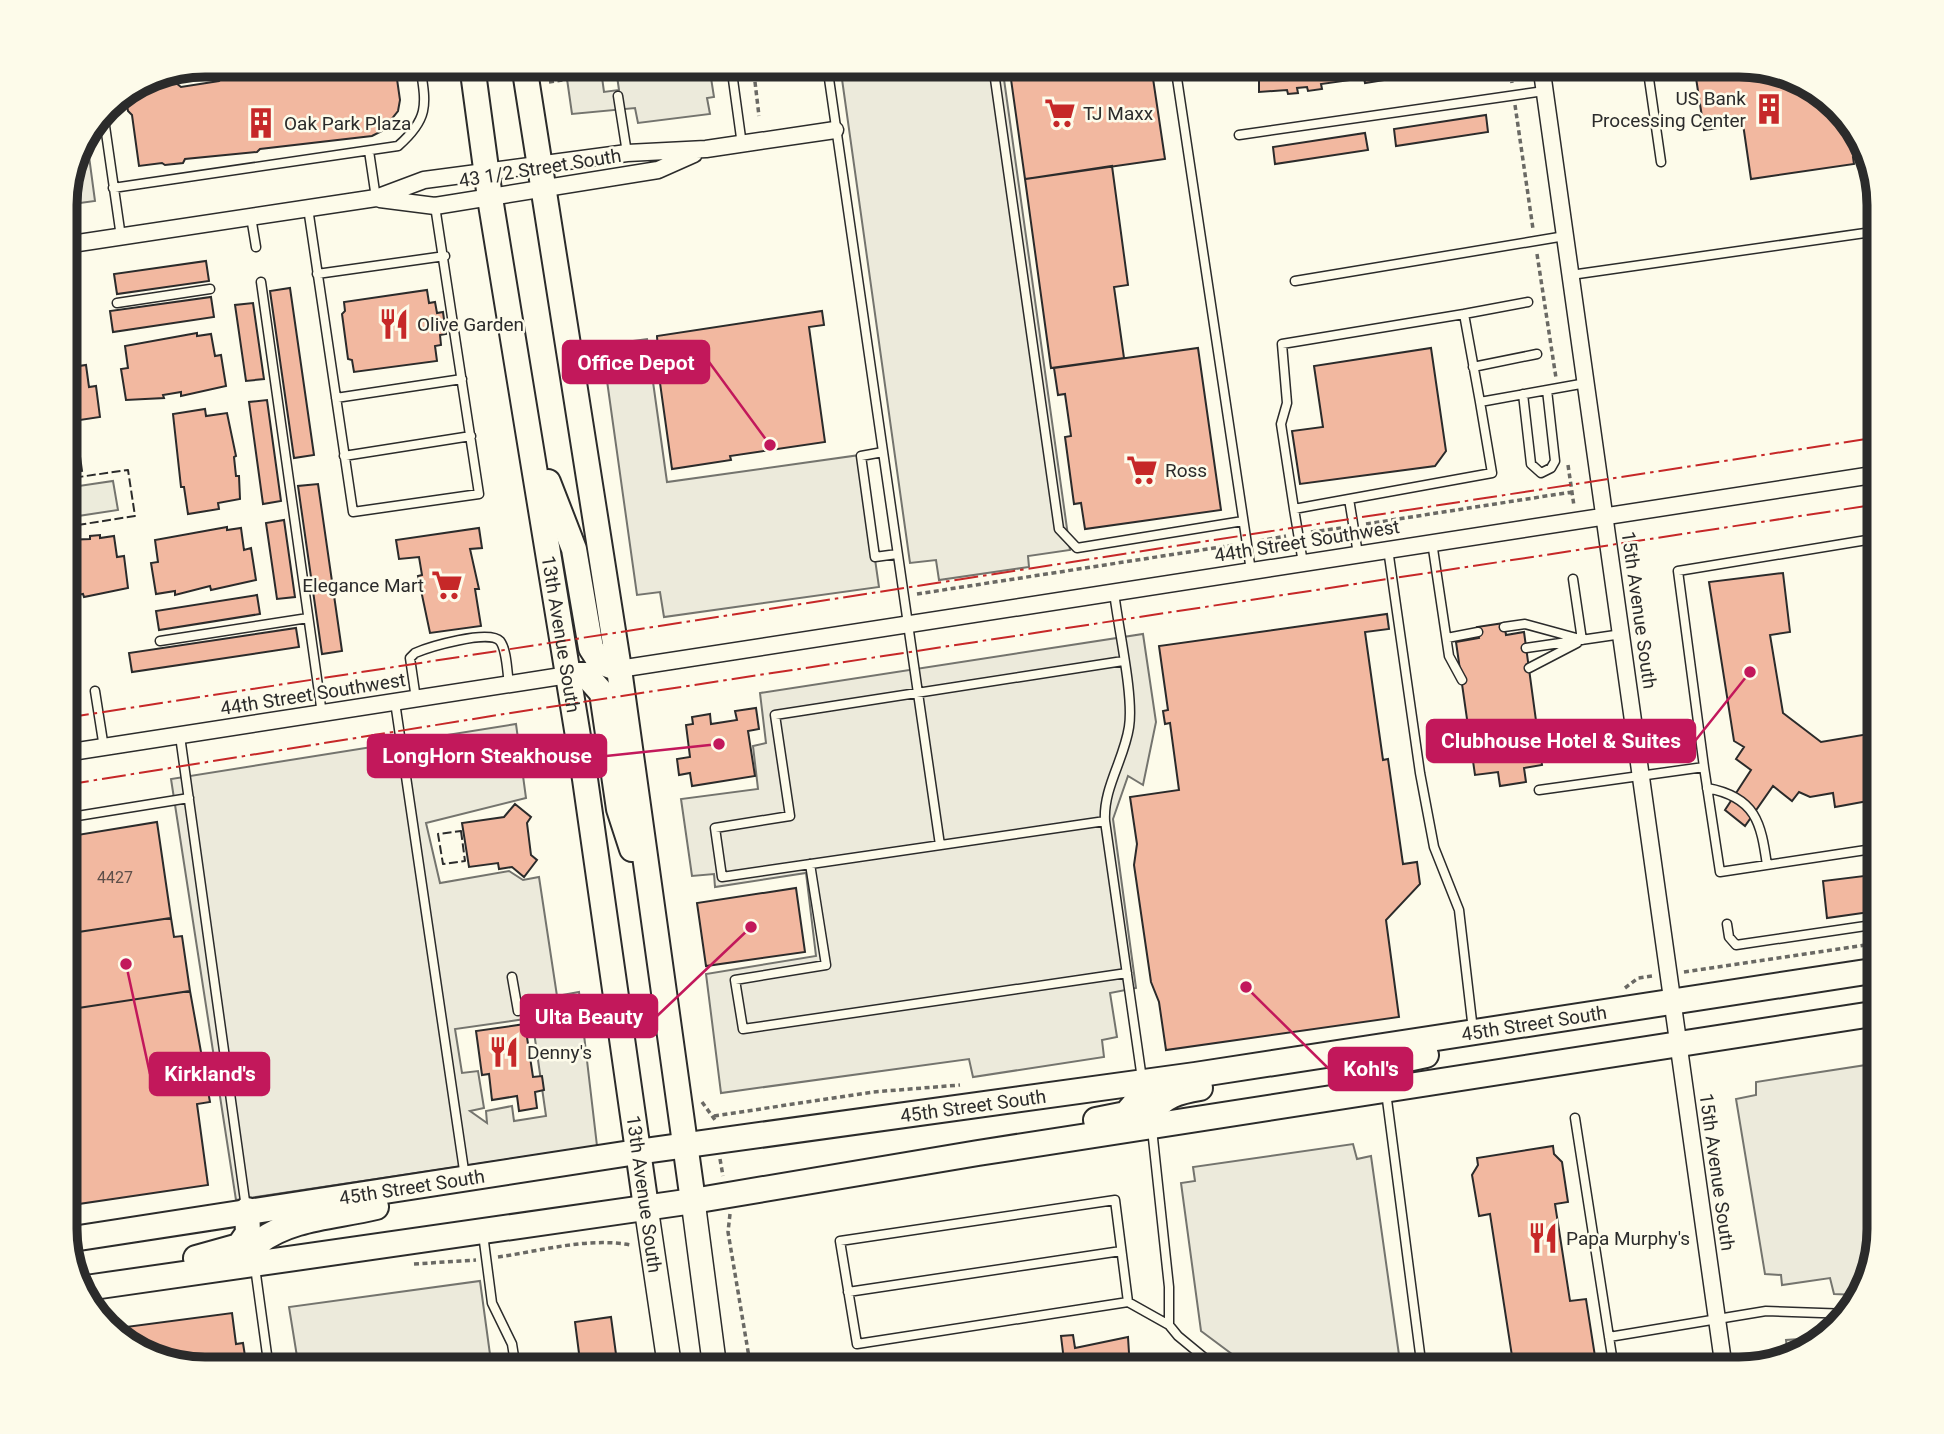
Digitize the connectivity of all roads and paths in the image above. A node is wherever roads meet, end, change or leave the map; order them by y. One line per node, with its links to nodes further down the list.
1 (422, 77): 23 (lane)
2 (474, 77): 27 (main road, 13th Avenue South)
3 (526, 77): 26 (main road)
4 (584, 77): 13 (path)
5 (732, 77): 21 (lane)
6 (754, 77): 17 (path)
7 (828, 77): 19 (lane)
8 (995, 77): 66 (lane)
9 (1177, 77): 66 (lane)
10 (1511, 77): 16 (path)
11 (1542, 77): 14 (street, 15th Avenue South)
12 (1649, 77): 25 (lane)
13 (549, 82)
14 (1544, 91): 16 (lane); 36 (street, 15th Avenue South)
15 (618, 96): 24 (lane)
16 (1513, 96): 20 (lane); 38 (path)
17 (759, 116)
18 (105, 126): 28 (lane)
19 (835, 130): 21 (street, 43 1/2 Street South); 60 (lane)
20 (1239, 135)
21 (741, 145): 22 (street, 43 1/2 Street South)
22 (706, 149): 24 (street, 43 1/2 Street South); 29 (street, 43 1/2 Street South)
23 (369, 151): 28 (lane); 30 (lane)
24 (627, 153): 26 (street, 43 1/2 Street South)
25 (1661, 162)
26 (538, 164): 27 (street, 43 1/2 Street South); 29 (main road)
27 (486, 172): 30 (street, 43 1/2 Street South); 31 (main road, 13th Avenue South)
28 (113, 188): 37 (lane)
29 (541, 189): 31 (street, 43 1/2 Street South); 89 (main road)
30 (376, 198): 32 (street, 43 1/2 Street South); 33 (street, 43 1/2 Street South)
31 (490, 198): 32 (street, 43 1/2 Street South); 59 (main road, 13th Avenue South)
32 (436, 206): 41 (lane)
33 (308, 208): 34 (street, 43 1/2 Street South); 42 (lane)
34 (251, 217): 37 (street, 43 1/2 Street South); 40 (lane)
35 (1867, 233): 43 (lane)
36 (1565, 236): 38 (lane); 43 (street, 15th Avenue South)
37 (121, 237): 39 (street, 43 1/2 Street South)
38 (1534, 241): 44 (lane)
39 (77, 243)
40 (256, 247)
41 (445, 256): 42 (lane); 52 (lane)
42 (317, 274): 56 (lane)
43 (1571, 275): 53 (street, 15th Avenue South)
44 (1295, 281)
45 (261, 282): 76 (lane)
46 (210, 289): 48 (lane)
47 (1528, 302): 49 (lane)
48 (117, 303)
49 (1464, 314): 51 (lane); 64 (lane)
50 (1537, 354): 51 (lane)
51 (1474, 367): 57 (lane)
52 (462, 379): 56 (lane); 58 (lane)
53 (1586, 383): 54 (lane); 65 (street, 15th Avenue South)
54 (1548, 390): 55 (lane); 55 (lane)
55 (1523, 394): 57 (lane)
56 (336, 398): 61 (lane)
57 (1480, 402): 63 (lane)
58 (471, 436): 61 (lane); 61 (lane)
59 (531, 439): 89 (main road); 90 (main road, 13th Avenue South)
60 (883, 452): 70 (lane); 70 (lane)
61 (344, 456)
62 (1867, 476): 65 (street, 44th Street Southwest)
63 (1349, 499): 64 (lane); 71 (lane)
64 (1294, 509): 72 (lane)
65 (1605, 516): 68 (street, 44th Street Southwest); 80 (street, 15th Avenue South)
66 (1243, 521): 73 (lane)
67 (1867, 540): 101 (lane)
68 (1432, 542): 69 (street, 44th Street Southwest); 81 (lane)
69 (1388, 550): 71 (street, 44th Street Southwest); 126 (lane)
70 (897, 554): 77 (lane)
71 (1358, 554): 72 (street, 44th Street Southwest)
72 (1303, 563): 73 (street, 44th Street Southwest)
73 (1251, 571): 75 (street, 44th Street Southwest)
74 (1573, 579): 82 (lane)
75 (1114, 592): 77 (street, 44th Street Southwest); 87 (lane)
76 (308, 618): 83 (lane); 97 (lane)
77 (908, 624): 89 (street, 44th Street Southwest); 94 (lane)
78 (1504, 627): 82 (lane)
79 (1478, 632): 81 (lane)
80 (1622, 634): 82 (lane); 102 (street, 15th Avenue South)
81 (1447, 638): 85 (lane)
82 (1582, 640): 84 (lane); 88 (lane)
83 (160, 641)
84 (1526, 648)
85 (1450, 656): 86 (lane); 91 (lane)
86 (1459, 660)
87 (1123, 661): 94 (lane); 107 (lane)
88 (1529, 668)
89 (619, 669): 112 (main road)
90 (568, 675): 92 (street, 44th Street Southwest); 112 (main road); 136 (main road, 13th Avenue South)
91 (1462, 680)
92 (509, 684): 95 (street, 44th Street Southwest); 95 (lane)
93 (95, 691): 99 (lane)
94 (918, 694): 108 (lane); 110 (lane)
95 (416, 699): 96 (street, 44th Street Southwest)
96 (396, 702): 97 (street, 44th Street Southwest); 138 (lane)
97 (322, 714): 98 (street, 44th Street Southwest)
98 (180, 736): 99 (street, 44th Street Southwest); 105 (lane)
99 (104, 747): 100 (street, 44th Street Southwest)
100 (77, 751)
101 (1704, 767): 102 (lane); 103 (lane)
102 (1640, 776): 104 (lane); 122 (street, 15th Avenue South)
103 (1707, 788): 111 (lane); 111 (lane)
104 (1539, 790)
105 (189, 798): 106 (lane); 142 (lane)
106 (77, 816)
107 (1105, 821): 108 (lane); 118 (lane)
108 (940, 845): 110 (lane)
109 (1867, 850): 111 (lane)
110 (810, 864): 118 (lane)
111 (1767, 865)
112 (650, 903): 135 (main road)
113 (1727, 924): 114 (lane)
114 (1867, 925)
115 (1867, 945): 116 (path)
116 (1699, 970)
117 (1867, 972): 122 (main road, 45th Street South)
118 (1127, 973): 129 (lane)
119 (512, 977): 123 (lane)
120 (1638, 978): 121 (path)
121 (1622, 990)
122 (1671, 1002): 125 (main road, 45th Street South); 127 (street, 15th Avenue South)
123 (518, 1011)
124 (1867, 1015): 127 (main road)
125 (1504, 1028): 126 (main road, 45th Street South); 131 (main road)
126 (1473, 1033): 128 (main road, 45th Street South)
127 (1677, 1046): 131 (main road); 157 (street, 15th Avenue South)
128 (1368, 1048): 129 (main road, 45th Street South); 133 (main road)
129 (1142, 1082): 134 (main road, 45th Street South); 137 (main road)
130 (971, 1084): 134 (path)
131 (1386, 1089): 133 (main road); 166 (lane)
132 (1575, 1118): 159 (lane)
133 (1151, 1126): 137 (main road); 158 (lane)
134 (718, 1142): 135 (main road, 45th Street South); 139 (path)
135 (684, 1147): 136 (main road, 45th Street South); 140 (main road)
136 (637, 1152): 138 (main road, 45th Street South); 141 (main road, 13th Avenue South)
137 (906, 1165): 139 (main road)
138 (466, 1180): 142 (main road, 45th Street South); 149 (main road)
139 (726, 1195): 140 (main road); 164 (path)
140 (693, 1201): 141 (main road); 163 (main road)
141 (646, 1206): 143 (main road); 162 (main road, 13th Avenue South)
142 (247, 1210): 144 (main road, 45th Street South); 153 (main road)
143 (483, 1231): 149 (main road); 161 (lane)
144 (77, 1238)
145 (631, 1245): 147 (path)
146 (1121, 1251): 152 (lane); 152 (lane); 154 (lane)
147 (514, 1255)
148 (469, 1262): 150 (path)
149 (254, 1264): 153 (main road); 160 (lane)
150 (405, 1264)
151 (93, 1291): 153 (main road)
152 (848, 1292): 154 (lane)
153 (119, 1295): 155 (path)
154 (1128, 1302): 158 (lane)
155 (103, 1306)
156 (1835, 1313): 157 (lane)
157 (1717, 1318): 159 (lane); 168 (street, 15th Avenue South)
158 (1169, 1325): 165 (lane)
159 (1609, 1337): 167 (lane)
160 (267, 1357)
161 (514, 1357)
162 (668, 1357)
163 (713, 1357)
164 (749, 1357)
165 (1203, 1357)
166 (1420, 1357)
167 (1612, 1357)
168 (1722, 1357)

